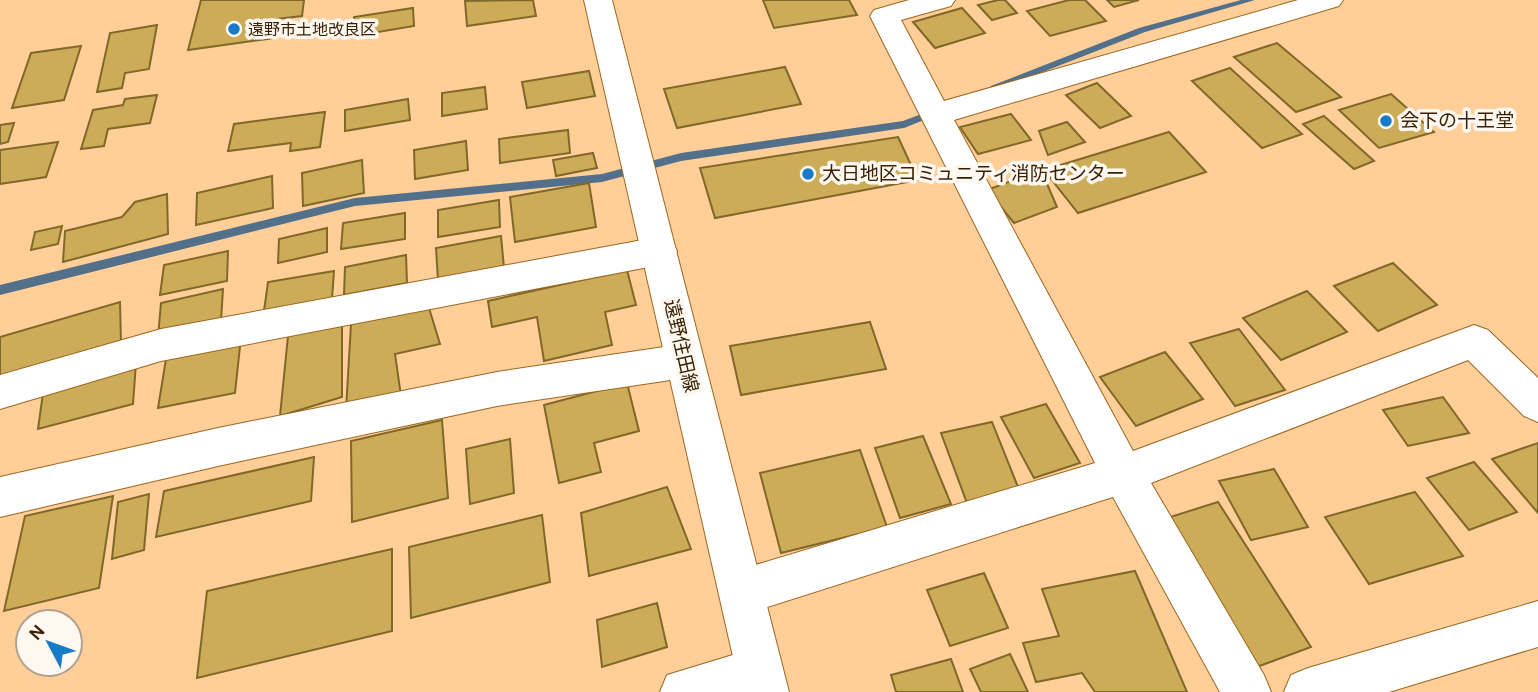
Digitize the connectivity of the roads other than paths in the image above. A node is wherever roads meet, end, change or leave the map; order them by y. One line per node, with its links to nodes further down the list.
1 (598, 0): 6 (street, 遠野住田線)
2 (941, 0): 4 (street)
3 (1329, 0): 5 (street)
4 (880, 8): 5 (street)
5 (936, 114): 10 (street)
6 (659, 251): 7 (street, 遠野住田線); 8 (street)
7 (684, 361): 11 (street); 12 (street, 遠野住田線)
8 (0, 392)
9 (1538, 404): 10 (street)
10 (1123, 474): 12 (street); 16 (street)
11 (0, 497)
12 (742, 592): 14 (street, 遠野住田線)
13 (1538, 624): 17 (street)
14 (762, 682): 15 (street)
15 (684, 692)
16 (1247, 692)
17 (1308, 692)

